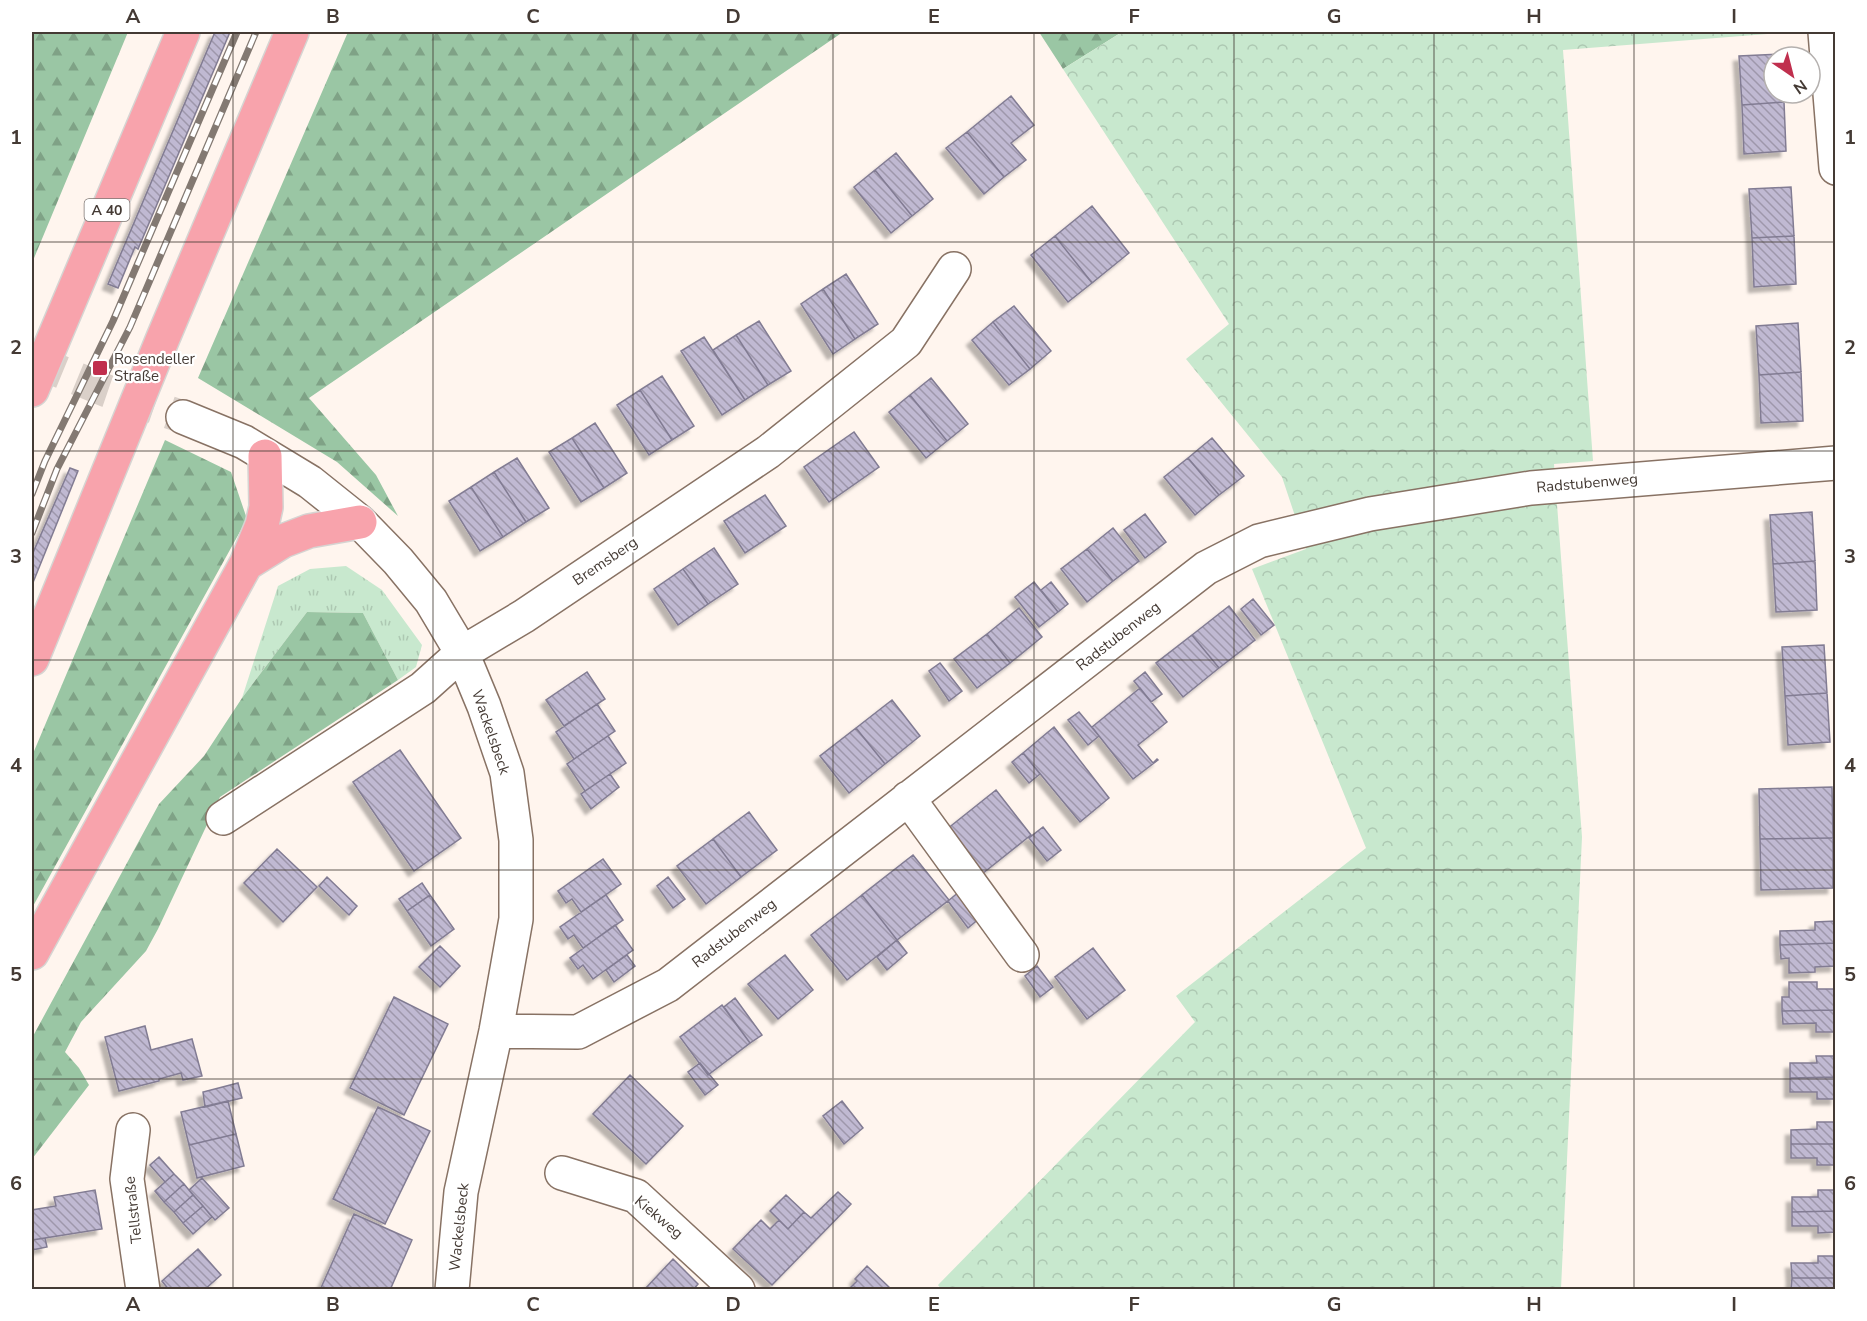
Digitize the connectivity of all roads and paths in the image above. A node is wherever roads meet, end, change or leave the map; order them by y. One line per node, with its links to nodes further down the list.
1 (183, 32): 6 (highway, A 40)
2 (292, 32): 13 (highway)
3 (1825, 32): 4 (street)
4 (1836, 168)
5 (954, 269): 12 (street, Bremsberg)
6 (32, 390)
7 (183, 417): 8 (street, Wackelsbeck)
8 (265, 456): 10 (street, Wackelsbeck); 11 (highway)
9 (1836, 463): 14 (street, Radstubenweg)
10 (360, 522): 11 (highway); 12 (street, Wackelsbeck)
11 (246, 564): 16 (highway)
12 (462, 653): 15 (street, Bremsberg); 18 (street, Wackelsbeck)
13 (32, 658)
14 (908, 798): 17 (street); 18 (street, Radstubenweg)
15 (223, 818)
16 (32, 953)
17 (1022, 955)
18 (496, 1031): 22 (street, Wackelsbeck)
19 (133, 1130): 21 (street, Tellstraße)
20 (562, 1173): 23 (street, Kiekweg)
21 (143, 1290)
22 (452, 1290)
23 (738, 1290)

